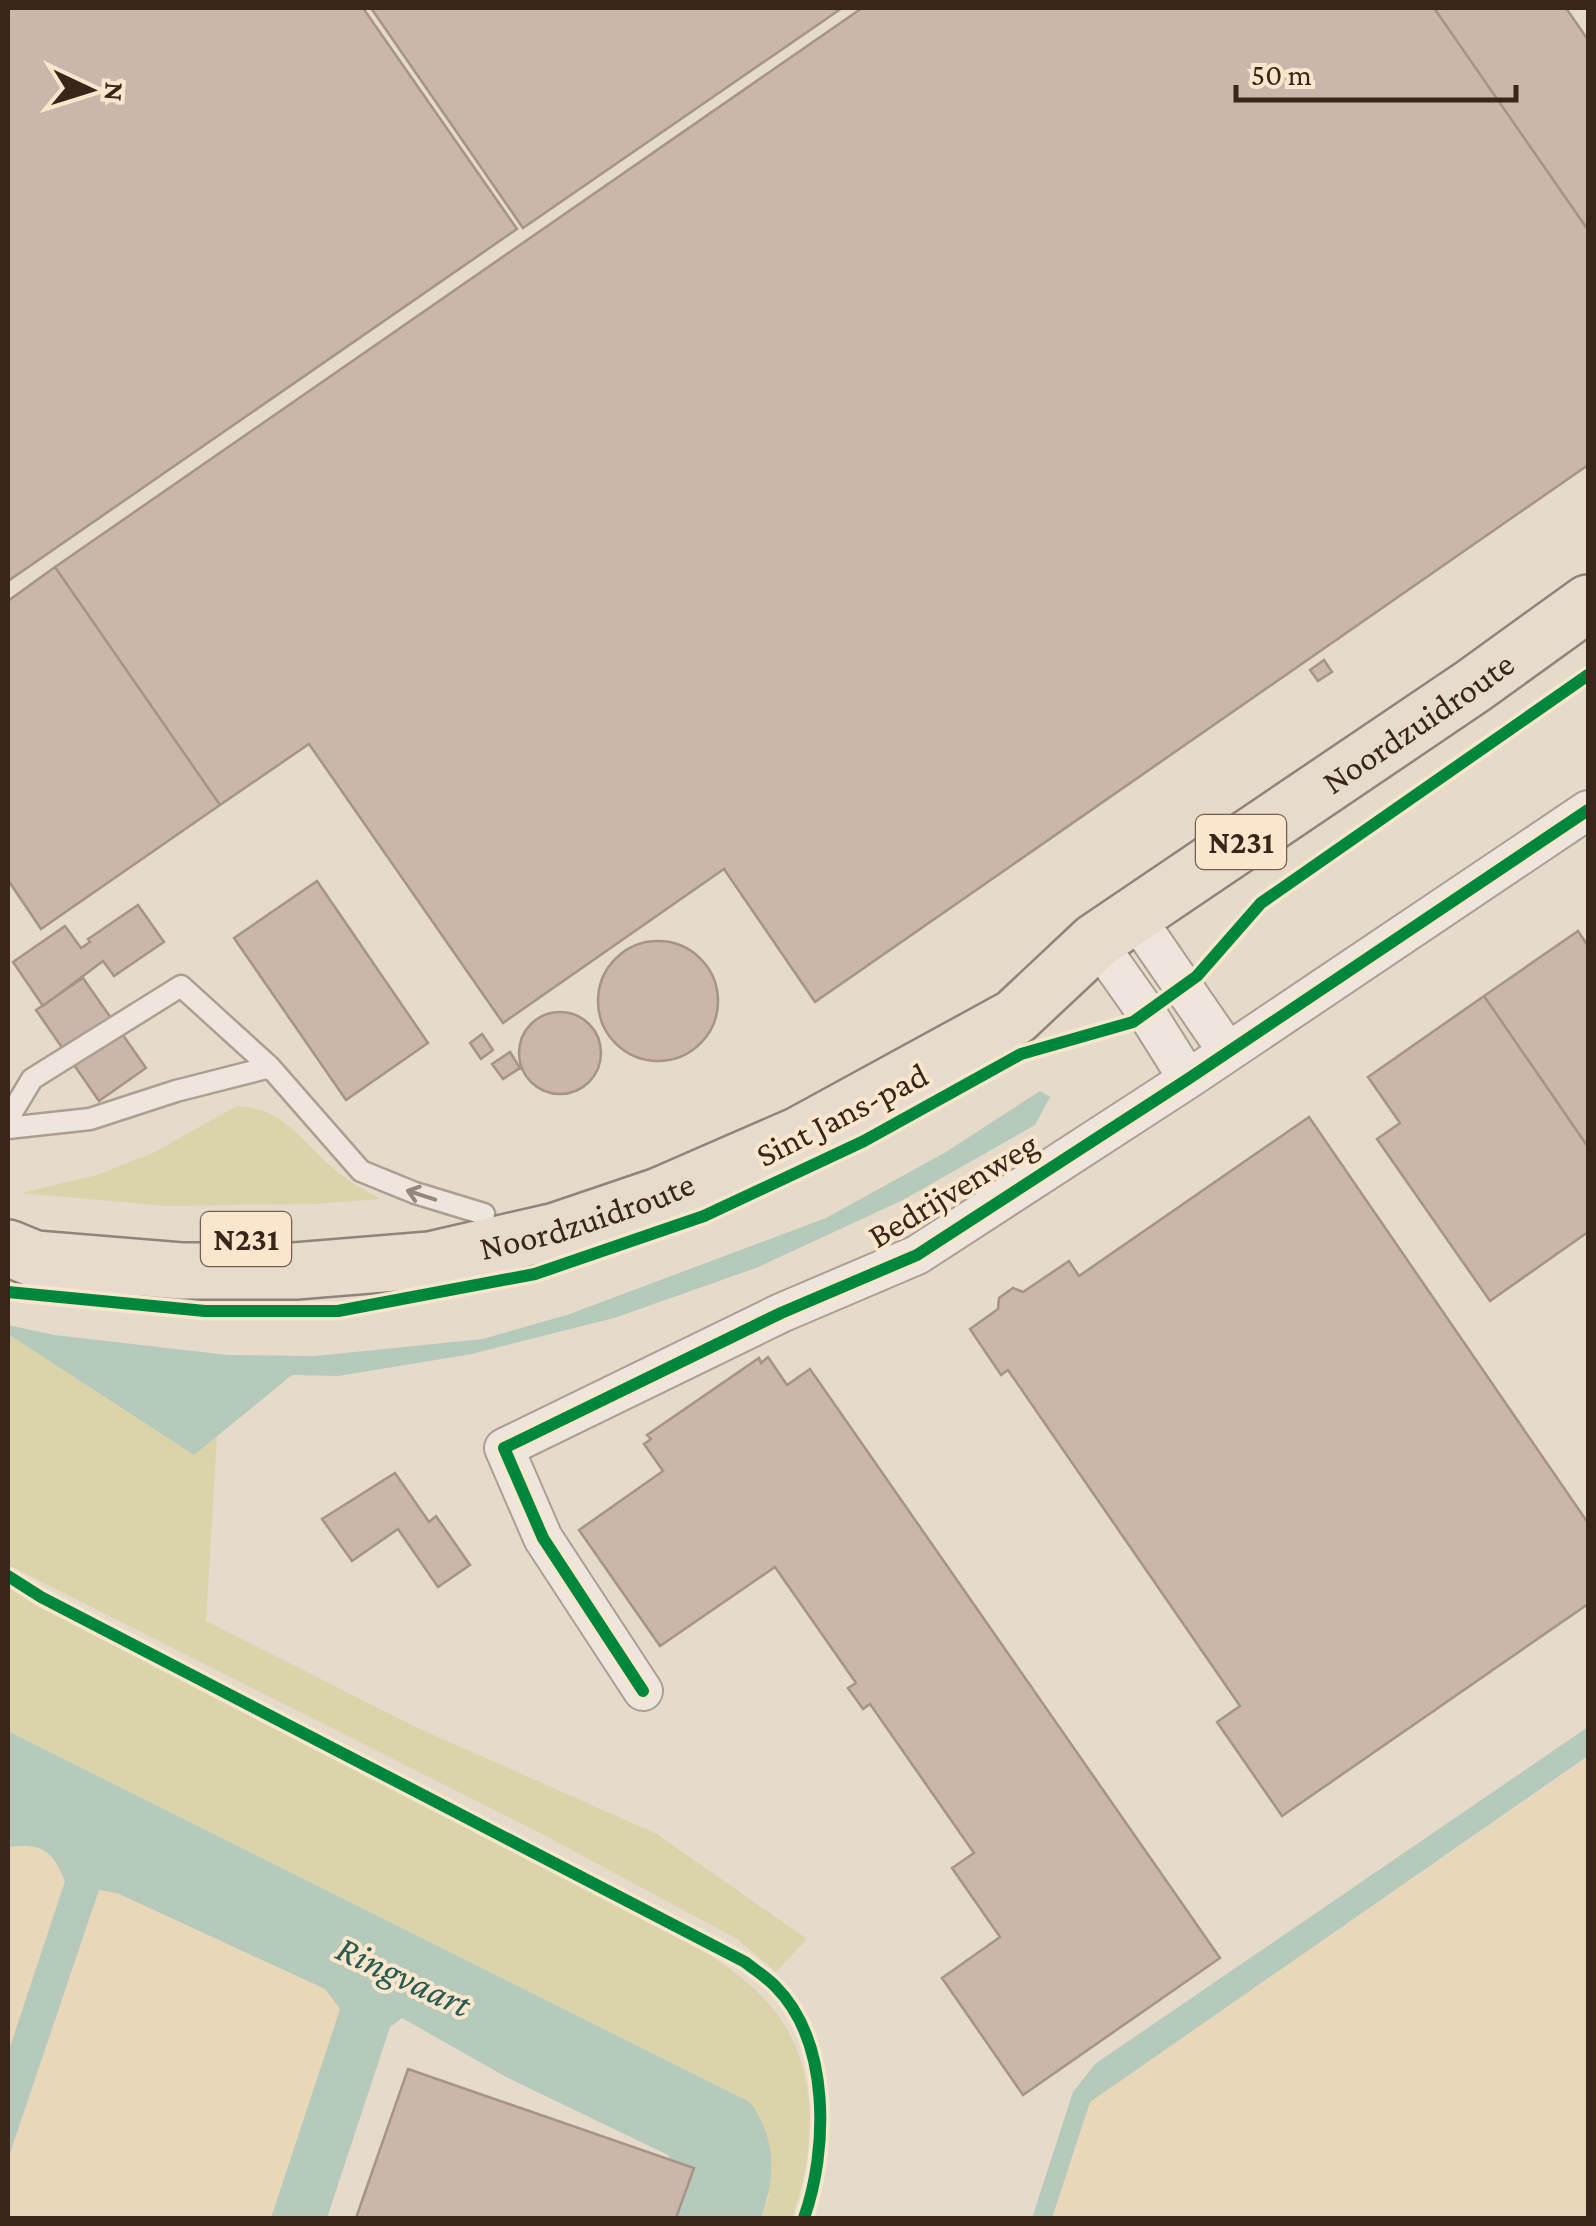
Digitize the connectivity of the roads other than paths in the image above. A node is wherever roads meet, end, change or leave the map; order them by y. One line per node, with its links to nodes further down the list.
1 (1588, 603): 3 (main road, Noordzuidroute / N231)
2 (1588, 810): 4 (street, Bedrijvenweg)
3 (1114, 928): 4 (street); 6 (street); 9 (main road, Noordzuidroute / N231); 11 (main road, Noordzuidroute / N231)
4 (1228, 1052): 6 (street, Bedrijvenweg)
5 (270, 1067): 7 (lane); 8 (lane); 9 (lane, one-way to 5)
6 (1188, 1079): 12 (street, Bedrijvenweg)
7 (8, 1119)
8 (8, 1128)
9 (484, 1214): 10 (main road, Noordzuidroute / N231)
10 (8, 1221)
11 (8, 1248)
12 (643, 1691)

